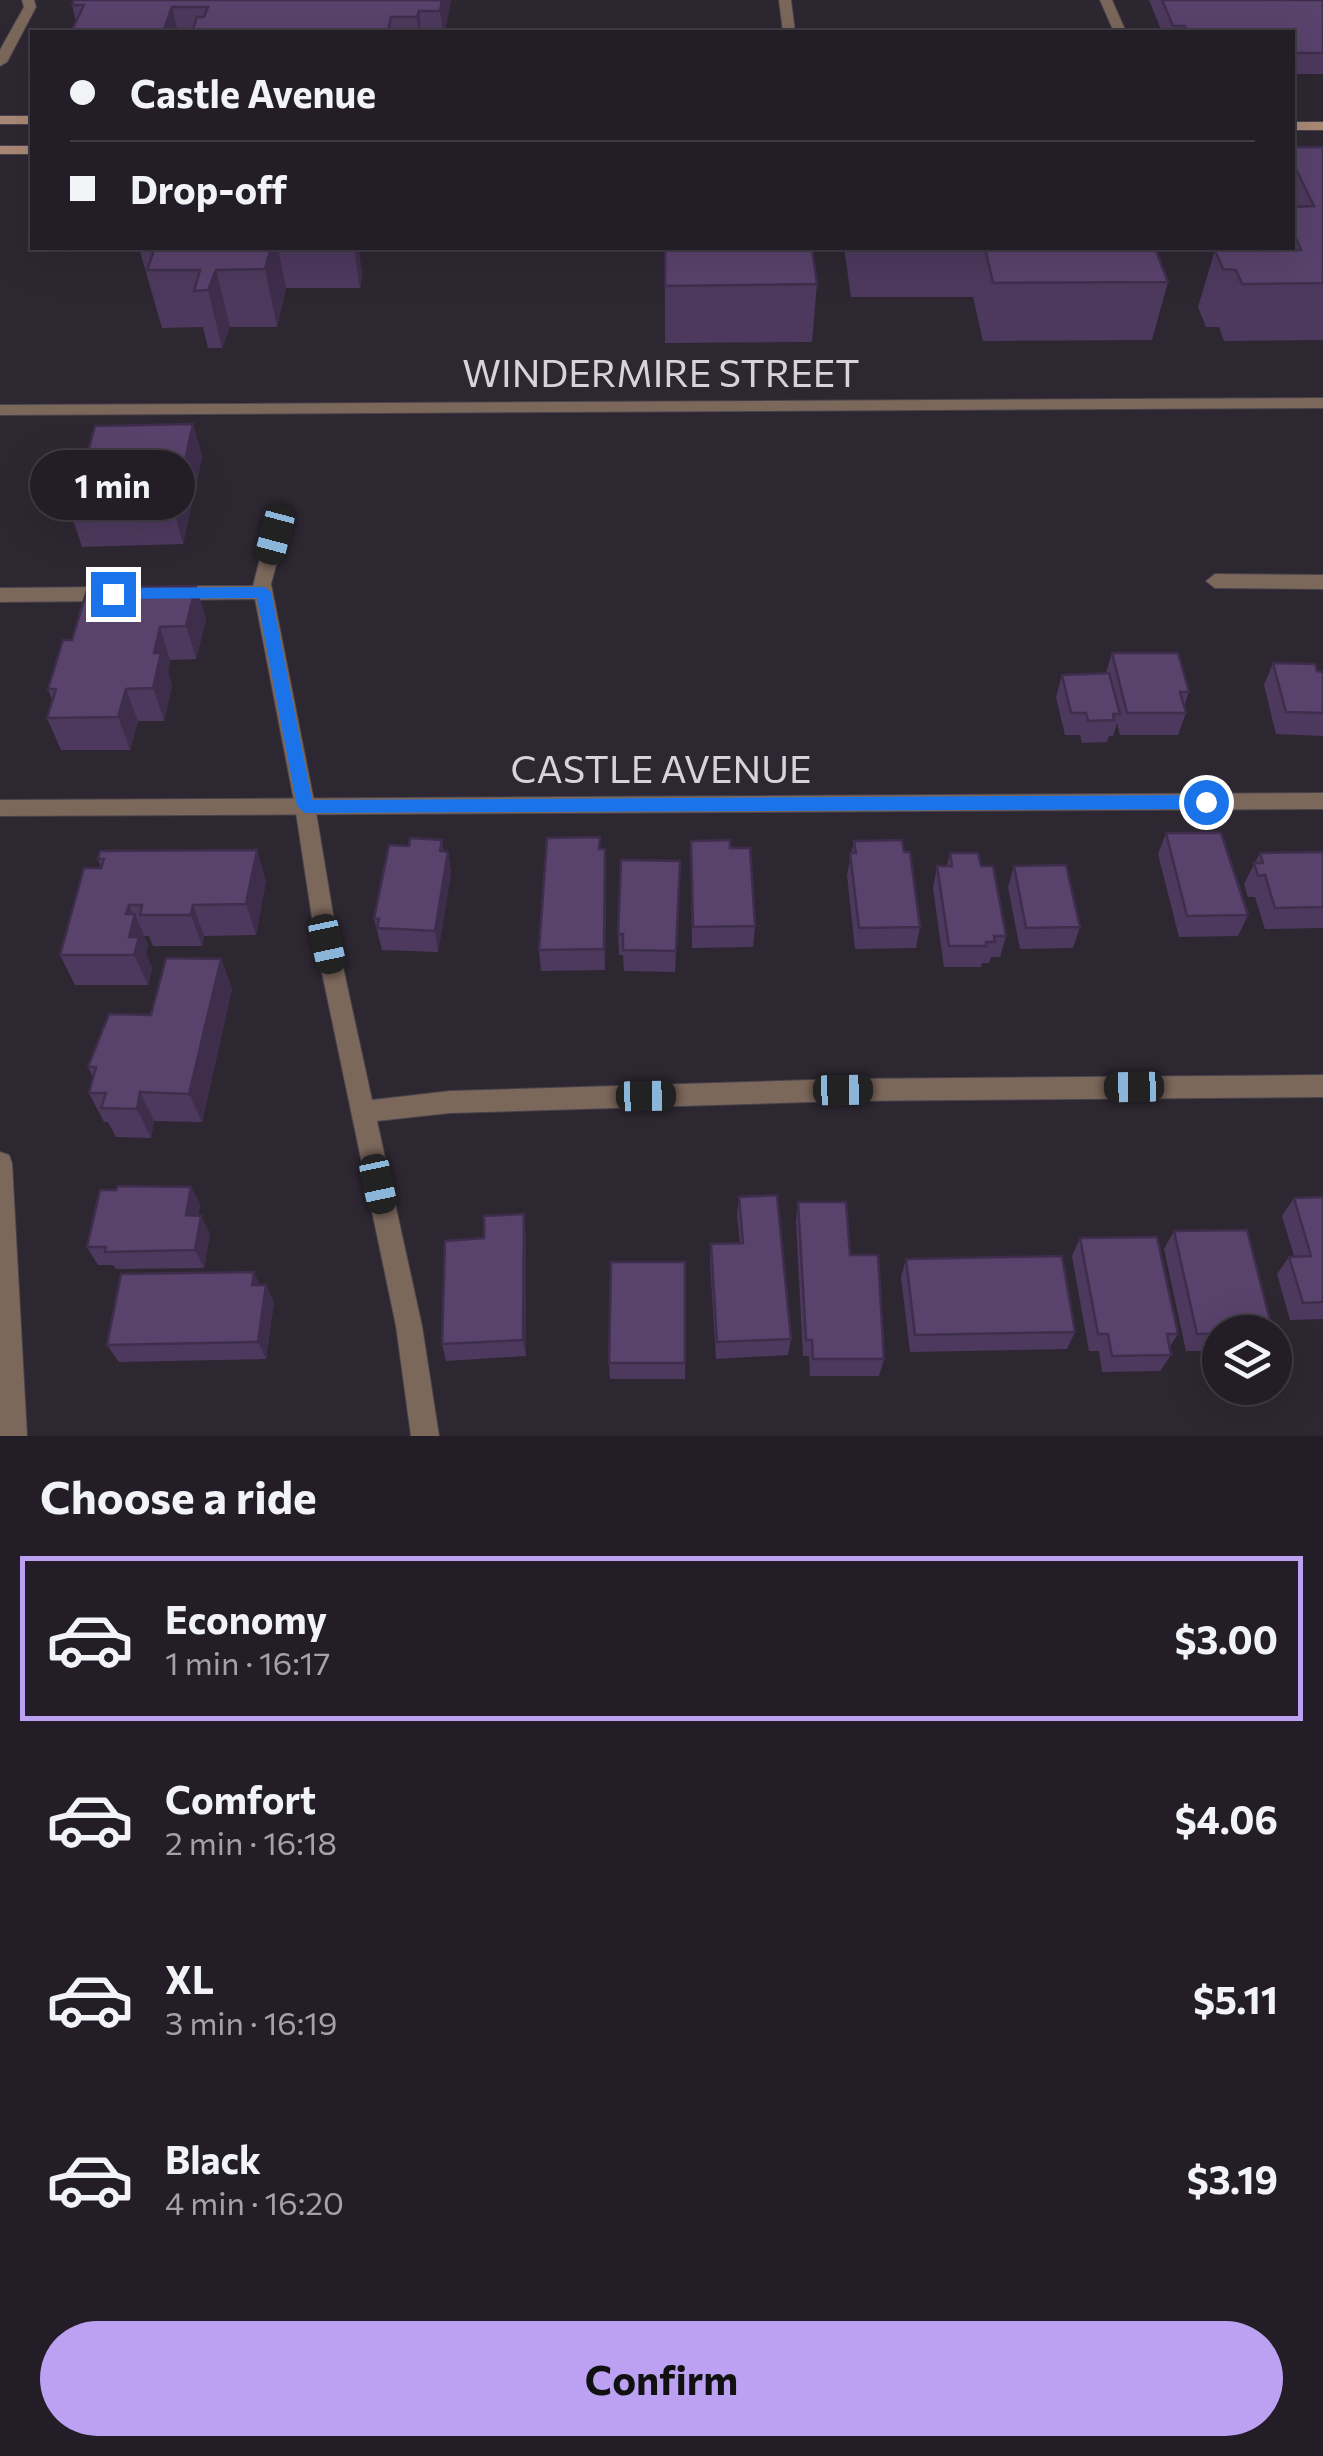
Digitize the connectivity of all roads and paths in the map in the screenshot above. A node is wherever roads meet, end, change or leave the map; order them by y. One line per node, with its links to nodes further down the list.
1 (28, 0): 6 (street)
2 (786, 0): 4 (street)
3 (1106, 0): 5 (street)
4 (789, 30)
5 (1119, 30)
6 (0, 62)
7 (0, 120): 8 (main road)
8 (30, 120)
9 (1295, 126): 10 (main road)
10 (1323, 126)
11 (0, 150): 12 (main road)
12 (30, 150)
13 (1323, 402): 14 (street, WINDERMIRE STREET)
14 (0, 410)
15 (275, 535): 18 (street)
16 (1215, 581): 17 (street)
17 (1323, 582)
18 (264, 592): 19 (street); 21 (street)
19 (0, 594)
20 (1323, 801): 21 (street, CASTLE AVENUE)
21 (305, 806): 22 (street, CASTLE AVENUE); 24 (street)
22 (0, 808)
23 (1323, 1086): 24 (street)
24 (363, 1112): 27 (street)
25 (0, 1163): 26 (street)
26 (13, 1436)
27 (426, 1436)

